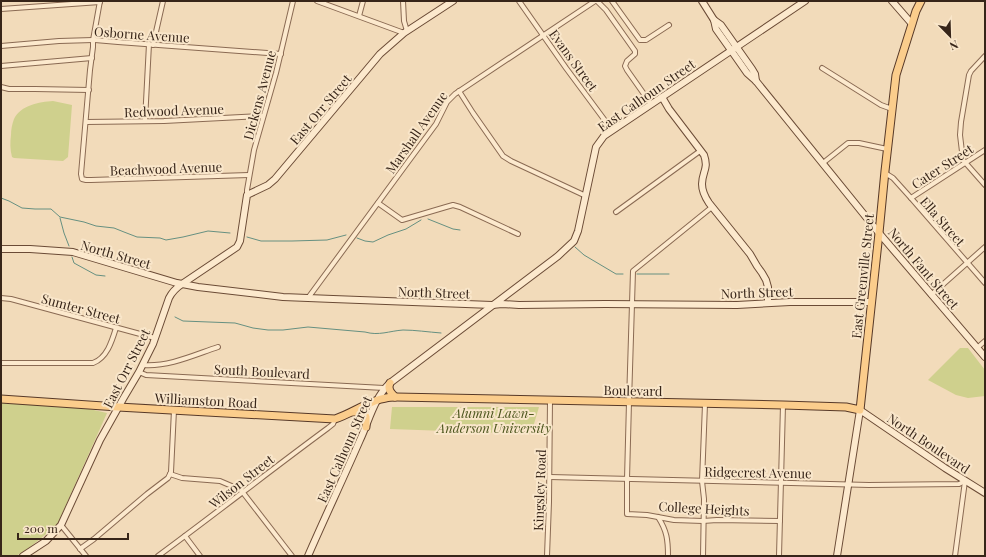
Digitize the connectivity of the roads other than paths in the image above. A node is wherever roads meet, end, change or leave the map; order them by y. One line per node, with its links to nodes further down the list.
1 (100, 1): 15 (street); 21 (street)
2 (163, 1): 22 (street)
3 (293, 1): 25 (street, Dickens Avenue)
4 (317, 1): 16 (street)
5 (363, 1): 16 (street)
6 (403, 1): 19 (street)
7 (453, 1): 19 (street, East Orr Street)
8 (519, 1): 20 (street, Evans Street)
9 (596, 1): 20 (street, Marshall Avenue); 36 (street)
10 (612, 1): 18 (street)
11 (702, 1): 24 (street, North Fant Street)
12 (805, 1): 24 (street, East Calhoun Street)
13 (892, 1): 17 (street)
14 (921, 1): 17 (main road, East Greenville Street)
15 (1, 9)
16 (359, 16): 19 (street)
17 (912, 24): 37 (main road, East Greenville Street)
18 (669, 25)
19 (405, 32): 50 (street, East Orr Street)
20 (544, 36): 33 (street, Marshall Avenue); 41 (street, Evans Street)
21 (93, 40): 22 (street, Osborne Avenue); 23 (street, Osborne Avenue); 27 (street)
22 (151, 44): 25 (street, Osborne Avenue); 39 (street)
23 (1, 46)
24 (733, 49): 35 (street, East Calhoun Street); 46 (street, North Fant Street)
25 (281, 54): 38 (street, Dickens Avenue)
26 (985, 56): 45 (street)
27 (92, 58): 28 (street); 32 (street)
28 (1, 66)
29 (822, 68): 37 (street)
30 (1, 87): 31 (street)
31 (8, 89): 32 (street); 34 (street)
32 (88, 90): 40 (street)
33 (460, 90): 51 (street); 53 (street, Marshall Avenue)
34 (1, 92)
35 (662, 97): 36 (street, East Calhoun Street); 44 (street)
36 (651, 104): 41 (street, East Calhoun Street)
37 (892, 109): 42 (main road, East Greenville Street)
38 (263, 116): 39 (street, Redwood Avenue); 48 (street, Dickens Avenue)
39 (145, 121): 40 (street, Redwood Avenue)
40 (86, 122): 48 (street, Beachwood Avenue)
41 (612, 130): 51 (street, East Calhoun Street)
42 (887, 149): 46 (street); 47 (main road, East Greenville Street)
43 (985, 150): 45 (street, Cater Street)
44 (700, 151): 54 (street); 55 (street)
45 (965, 162): 49 (street); 52 (street, Cater Street)
46 (822, 163): 56 (street, North Fant Street)
47 (885, 172): 52 (street, Ella Street); 56 (main road, East Greenville Street)
48 (250, 175): 50 (street, Dickens Avenue)
49 (985, 185)
50 (247, 195): 62 (street, East Orr Street)
51 (586, 196): 68 (street, East Calhoun Street)
52 (911, 198): 60 (street, Ella Street)
53 (378, 203): 57 (street); 65 (street, Marshall Avenue)
54 (712, 207): 67 (street); 69 (street)
55 (616, 212)
56 (879, 233): 63 (street, North Fant Street); 66 (main road, East Greenville Street)
57 (518, 234)
58 (985, 247): 60 (street)
59 (1, 249): 62 (street, North Street)
60 (967, 263): 61 (street, Ella Street); 63 (street)
61 (985, 283)
62 (182, 284): 65 (street, North Street); 71 (street, East Orr Street)
63 (931, 295): 74 (street, North Fant Street)
64 (1, 298): 70 (street, Sumter Street)
65 (308, 298): 68 (street, North Street)
66 (871, 302): 67 (street, North Street); 90 (main road, East Greenville Street)
67 (768, 303): 69 (street, North Street)
68 (492, 305): 69 (street, North Street); 79 (street, East Calhoun Street)
69 (632, 305): 85 (street)
70 (116, 328): 71 (street, Sumter Street); 76 (street)
71 (155, 338): 77 (street, East Orr Street)
72 (985, 341): 74 (street)
73 (218, 347): 77 (street)
74 (977, 348): 75 (street, North Fant Street)
75 (985, 357)
76 (1, 363)
77 (143, 365): 78 (street, East Orr Street)
78 (139, 372): 79 (street, South Boulevard); 88 (street, East Orr Street)
79 (387, 386): 80 (main road); 84 (street, East Calhoun Street)
80 (395, 397): 81 (main road, Williamston Road); 84 (main road, Williamston Road)
81 (405, 397): 83 (main road, Boulevard)
82 (1, 399): 88 (main road, Williamston Road)
83 (550, 400): 85 (main road, Boulevard); 95 (street, Kingsley Road)
84 (377, 401): 91 (main road, Williamston Road); 93 (street, East Calhoun Street)
85 (628, 402): 86 (main road, Boulevard); 96 (street)
86 (705, 404): 87 (main road, Boulevard); 97 (street)
87 (783, 405): 90 (main road, Boulevard); 99 (street)
88 (118, 407): 89 (main road, Williamston Road); 106 (street, East Orr Street)
89 (174, 410): 92 (main road, Williamston Road); 94 (street)
90 (860, 410): 98 (street, North Boulevard); 100 (street, East Greenville Street)
91 (353, 412): 92 (main road, Williamston Road); 93 (main road)
92 (335, 419): 101 (street, Wilson Street)
93 (366, 427): 114 (street, East Calhoun Street)
94 (170, 474): 101 (street); 108 (street)
95 (550, 478): 96 (street, Ridgecrest Avenue); 115 (street, Kingsley Road)
96 (627, 480): 97 (street, Ridgecrest Avenue); 103 (street, College Heights)
97 (702, 481): 99 (street, Ridgecrest Avenue); 104 (street)
98 (965, 481): 100 (street, Ridgecrest Avenue); 102 (street, North Boulevard); 120 (street)
99 (781, 483): 100 (street, Ridgecrest Avenue); 105 (street)
100 (849, 484): 119 (street, East Greenville Street)
101 (243, 492): 107 (street, Wilson Street); 113 (street)
102 (985, 493)
103 (658, 517): 104 (street, College Heights); 116 (street)
104 (703, 521): 105 (street, College Heights); 117 (street)
105 (780, 521): 118 (street)
106 (61, 525): 108 (street); 109 (street, East Orr Street)
107 (185, 536): 111 (street, Wilson Street); 112 (street)
108 (80, 549): 110 (street)
109 (23, 556)
110 (86, 556)
111 (158, 556)
112 (200, 556)
113 (292, 556)
114 (308, 556)
115 (547, 556)
116 (668, 556)
117 (703, 556)
118 (779, 556)
119 (837, 556)
120 (955, 556)

